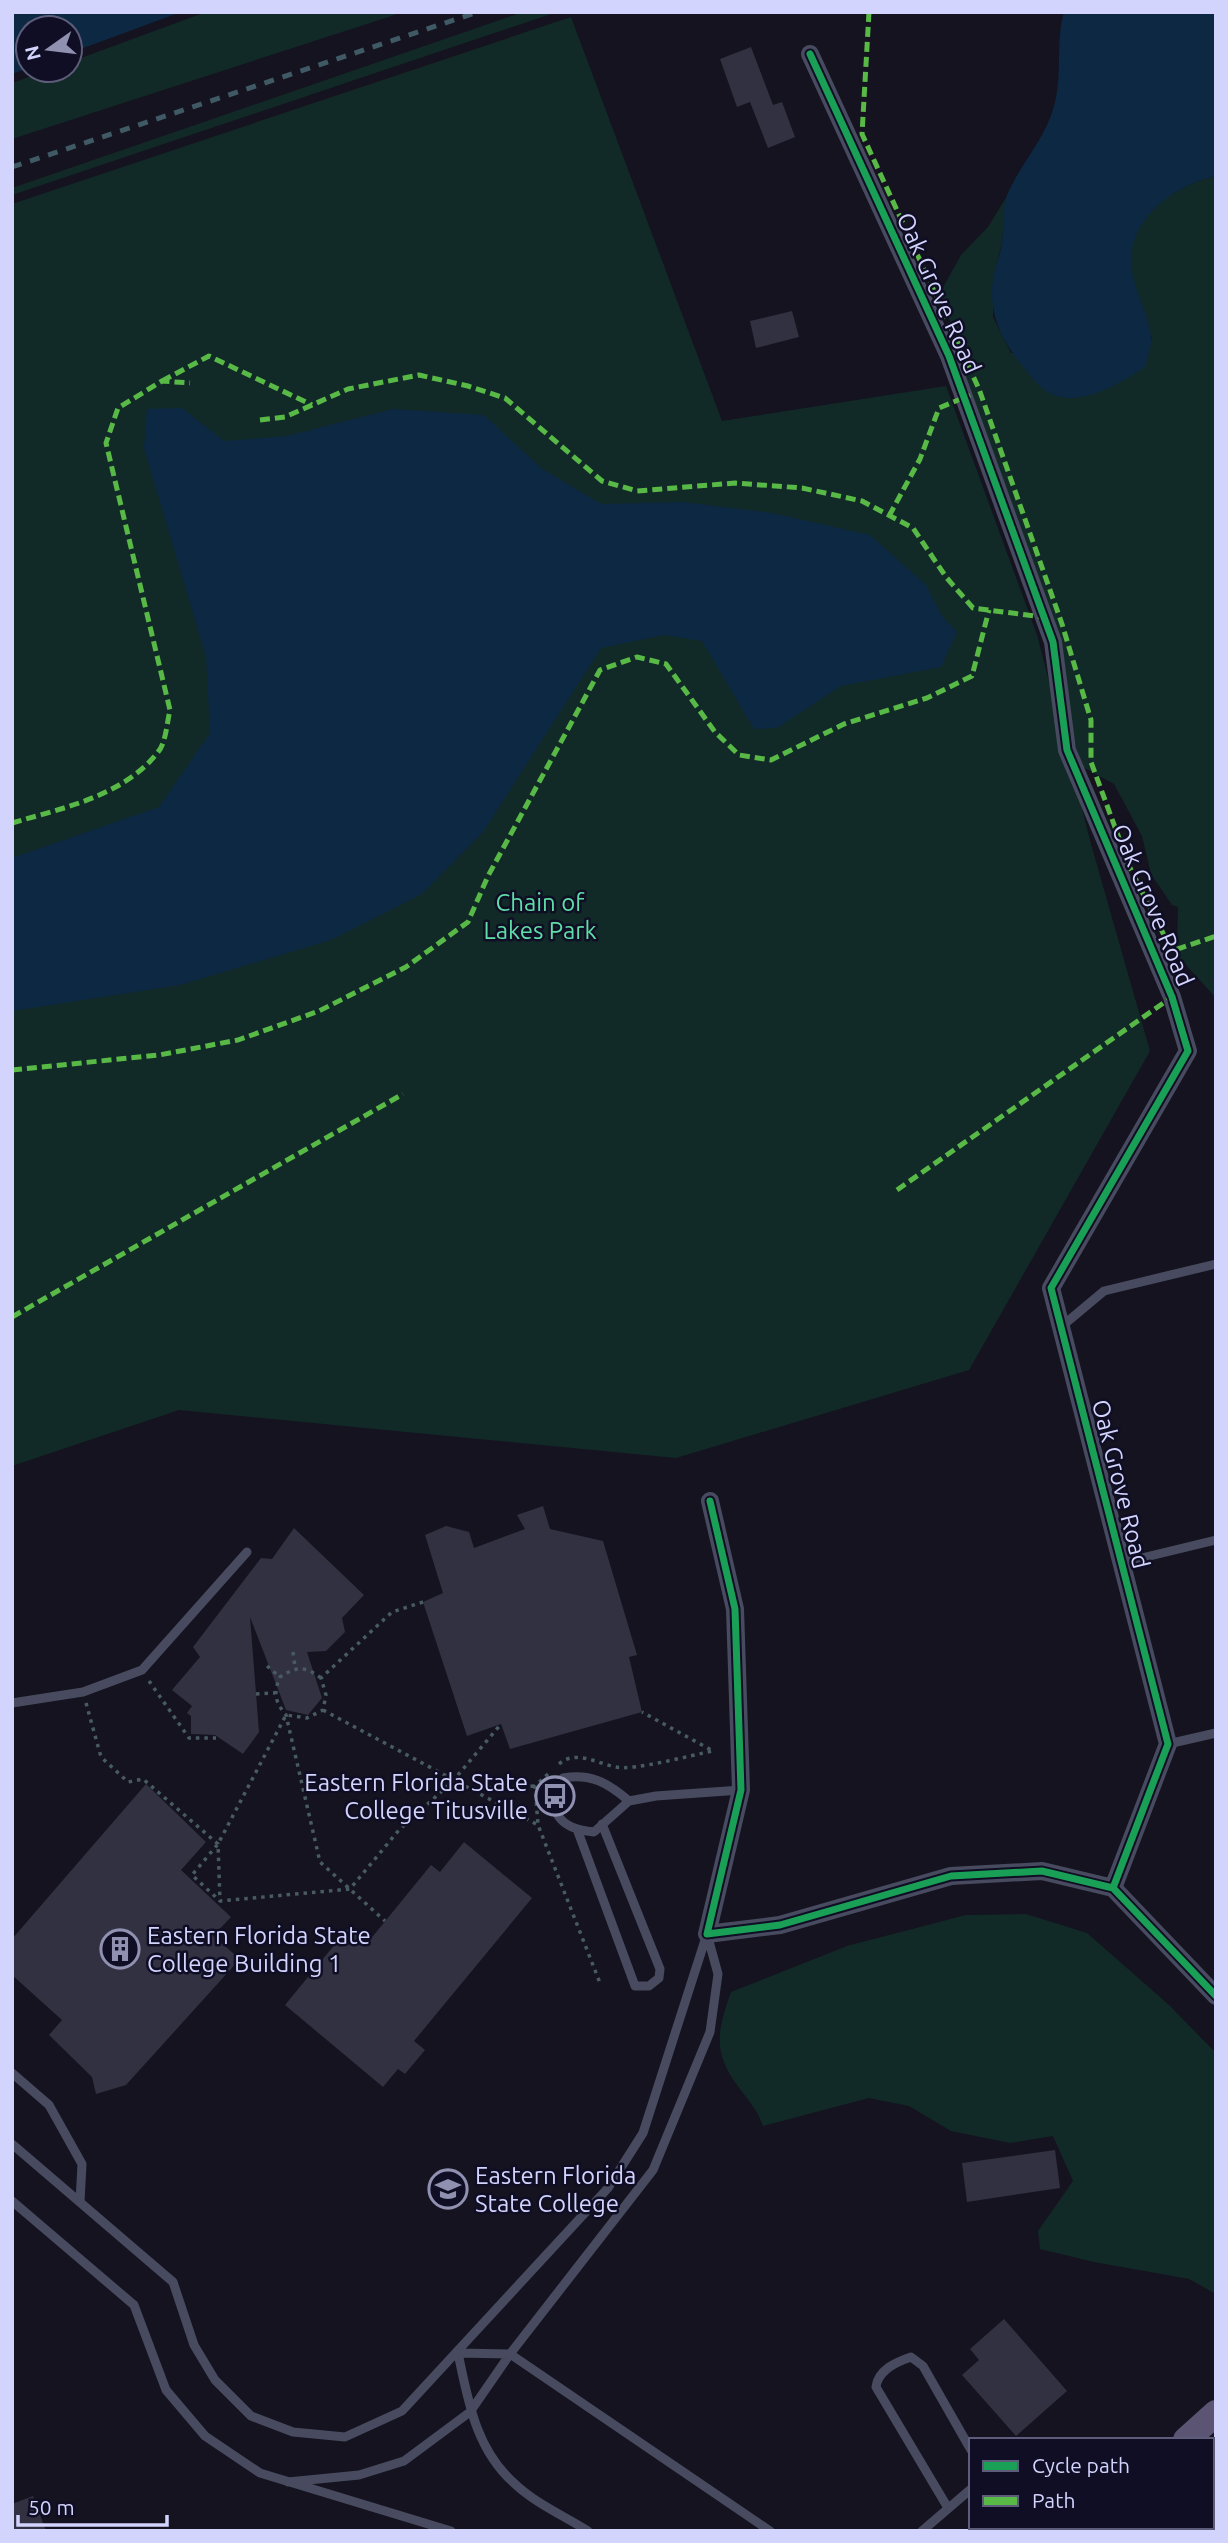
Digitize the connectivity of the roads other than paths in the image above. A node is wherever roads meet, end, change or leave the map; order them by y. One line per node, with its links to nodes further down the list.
1 (810, 54): 3 (street, Oak Grove Road)
2 (1216, 1264): 3 (lane)
3 (1061, 1327): 7 (street, Oak Grove Road)
4 (709, 1501): 11 (street)
5 (1216, 1540): 7 (lane)
6 (247, 1552): 8 (lane)
7 (1121, 1563): 10 (street, Oak Grove Road)
8 (12, 1703)
9 (1216, 1732): 10 (lane)
10 (1168, 1744): 15 (street)
11 (741, 1790): 12 (lane); 16 (street)
12 (629, 1801): 13 (lane); 14 (lane)
13 (603, 1824): 14 (lane); 14 (lane)
14 (577, 1829)
15 (1112, 1888): 16 (street); 17 (street)
16 (707, 1934): 22 (lane); 23 (lane)
17 (1216, 1996)
18 (12, 2073): 21 (lane)
19 (12, 2144): 21 (lane)
20 (12, 2200): 28 (lane)
21 (80, 2203): 22 (lane)
22 (458, 2353): 23 (lane); 24 (lane)
23 (510, 2354): 24 (lane); 33 (lane)
24 (470, 2412): 28 (lane); 32 (lane)
25 (1216, 2413): 26 (main road)
26 (1188, 2438)
27 (969, 2446): 30 (lane)
28 (288, 2482): 31 (lane)
29 (969, 2491): 30 (lane)
30 (948, 2508): 34 (lane)
31 (451, 2531)
32 (588, 2531)
33 (770, 2531)
34 (922, 2531)

